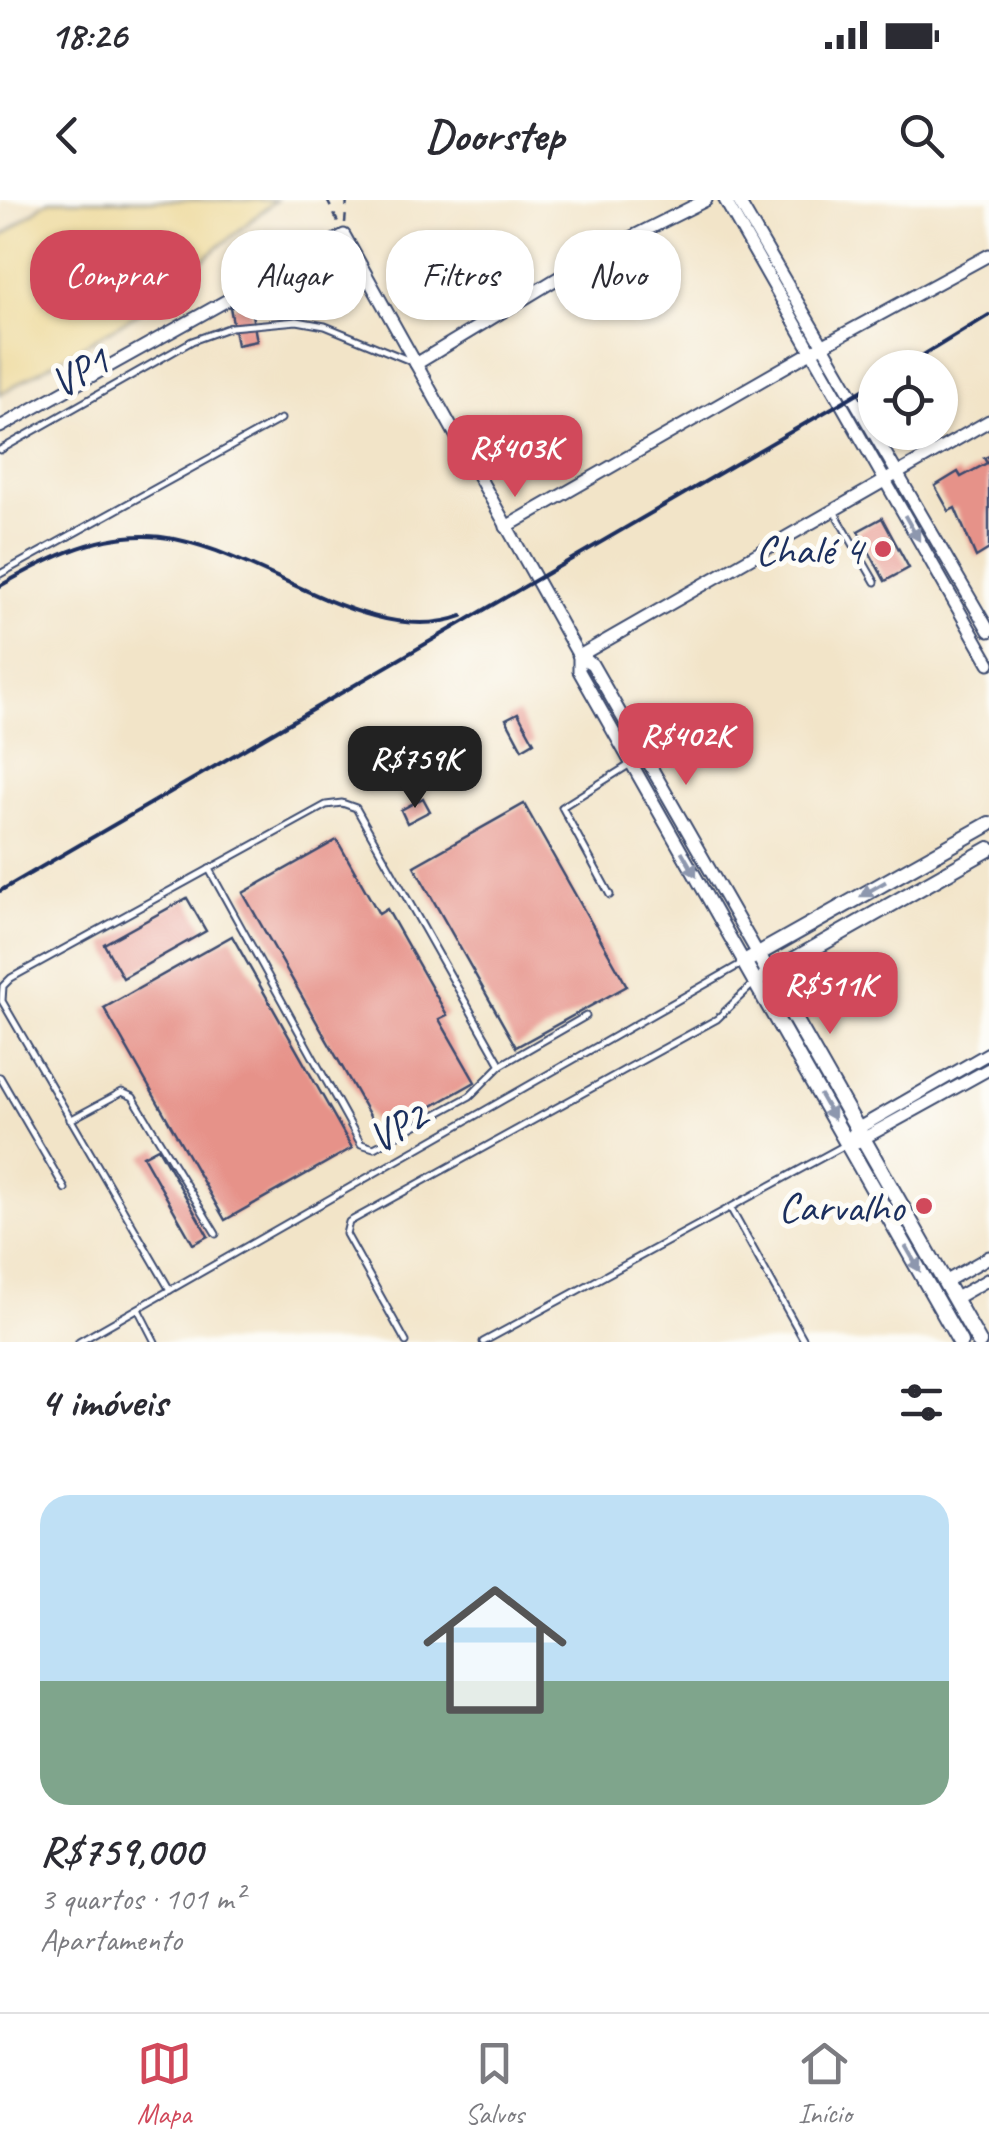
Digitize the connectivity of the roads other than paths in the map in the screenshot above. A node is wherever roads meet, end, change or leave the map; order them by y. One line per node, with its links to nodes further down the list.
1 (706, 200): 7 (street)
2 (724, 200): 5 (street)
3 (738, 200): 5 (street)
4 (989, 255): 6 (street)
5 (768, 265): 6 (street)
6 (817, 350): 12 (street); 13 (street); 15 (street)
7 (416, 364): 10 (street); 11 (lane, VP1); 15 (street)
8 (281, 419): 16 (lane)
9 (989, 421): 12 (street)
10 (0, 427)
11 (0, 450)
12 (897, 472): 13 (street); 17 (street)
13 (884, 479): 14 (street); 19 (street, one-way to 19)
14 (832, 508): 18 (lane); 21 (street)
15 (506, 527): 21 (street)
16 (0, 574)
17 (960, 576): 19 (street); 20 (street)
18 (875, 582)
19 (945, 584): 22 (street)
20 (989, 631)
21 (579, 656): 23 (street); 24 (street)
22 (989, 664)
23 (644, 755): 24 (lane); 25 (street)
24 (632, 764): 26 (street); 32 (lane)
25 (670, 800): 26 (lane); 33 (street)
26 (656, 808): 33 (street, one-way to 33)
27 (989, 824): 30 (street)
28 (989, 849): 31 (street)
29 (209, 870): 37 (lane); 37 (lane); 40 (lane)
30 (905, 871): 31 (street); 33 (street, one-way to 33)
31 (916, 890): 34 (street)
32 (610, 895)
33 (751, 958): 34 (street); 49 (lane, VP2)
34 (762, 978): 41 (street); 42 (street, one-way to 42); 54 (lane)
35 (586, 1016): 37 (lane)
36 (989, 1053): 41 (street)
37 (501, 1065)
38 (989, 1069): 41 (street)
39 (0, 1077): 43 (lane)
40 (70, 1120): 45 (lane); 49 (lane)
41 (861, 1135): 42 (street); 48 (street)
42 (848, 1143): 44 (lane); 57 (street, one-way to 57)
43 (65, 1188)
44 (731, 1209): 55 (lane); 56 (lane)
45 (216, 1234)
46 (989, 1257): 48 (street)
47 (989, 1279): 50 (street)
48 (945, 1282): 50 (street)
49 (170, 1290): 51 (lane, VP2)
50 (954, 1299): 58 (street)
51 (138, 1309): 52 (lane, VP2); 53 (lane)
52 (79, 1342)
53 (156, 1342)
54 (406, 1342)
55 (483, 1342)
56 (806, 1342)
57 (960, 1342)
58 (979, 1342)

